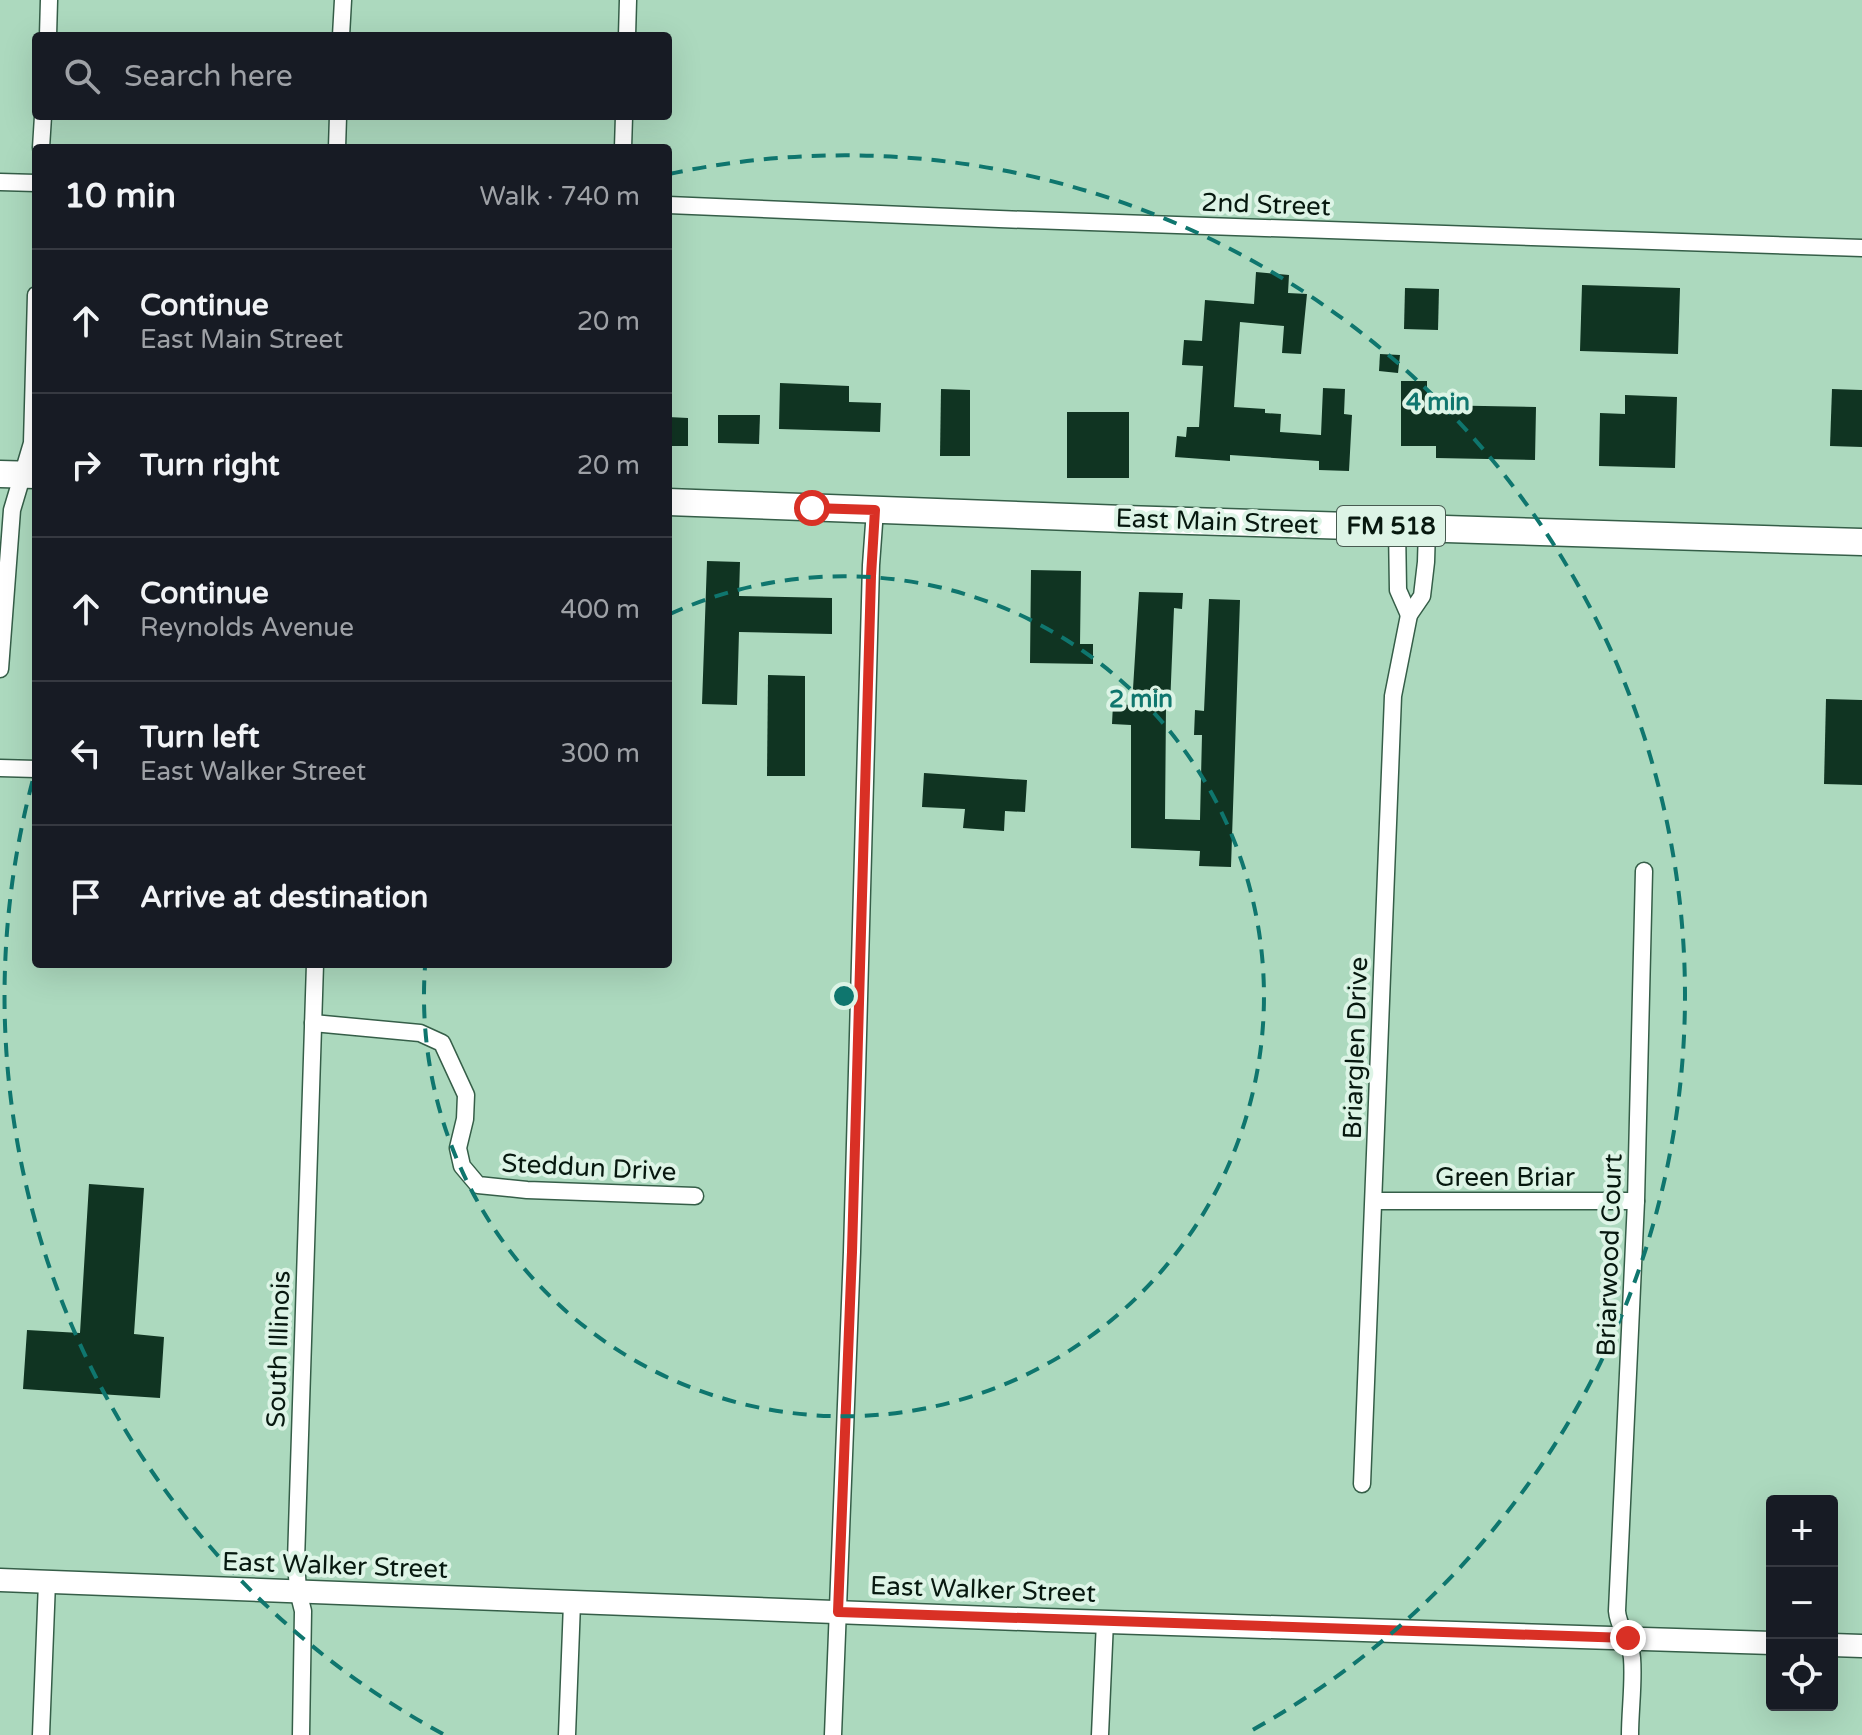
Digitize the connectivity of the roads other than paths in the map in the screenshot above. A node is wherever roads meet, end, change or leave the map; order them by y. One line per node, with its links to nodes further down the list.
1 (49, 0): 4 (street)
2 (343, 0): 5 (street)
3 (628, 0): 6 (street)
4 (48, 32)
5 (341, 32)
6 (627, 32)
7 (43, 120): 10 (street)
8 (338, 120): 11 (street)
9 (624, 120): 12 (street)
10 (41, 144)
11 (337, 144)
12 (623, 144)
13 (0, 182): 14 (street)
14 (32, 183)
15 (672, 205): 16 (street, 2nd Street)
16 (1862, 248)
17 (32, 443): 18 (street)
18 (19, 475): 25 (street)
19 (672, 502): 20 (main road, East Main Street / FM 518)
20 (875, 510): 21 (main road, East Main Street / FM 518); 39 (street)
21 (1397, 527): 22 (main road, East Main Street / FM 518); 24 (street, Briarglen Drive)
22 (1427, 528): 23 (main road, East Main Street / FM 518); 24 (street, Briarglen Drive)
23 (1862, 542)
24 (1409, 615): 32 (street, Briarglen Drive)
25 (0, 669)
26 (0, 768): 27 (street)
27 (32, 769)
28 (1644, 871): 33 (street, Briarwood Court)
29 (315, 968): 30 (street, South Illinois)
30 (313, 1023): 31 (street, Steddun Drive); 37 (street, South Illinois)
31 (695, 1196)
32 (1374, 1201): 33 (street, Green Briar); 34 (street, Briarglen Drive)
33 (1636, 1201): 41 (street, Briarwood Court)
34 (1362, 1484)
35 (0, 1580): 36 (street, East Walker Street)
36 (47, 1582): 37 (street, East Walker Street); 45 (street)
37 (298, 1591): 38 (street, East Walker Street); 46 (street, South Illinois)
38 (572, 1603): 39 (street, East Walker Street); 47 (street)
39 (838, 1612): 40 (street, East Walker Street); 48 (street)
40 (1105, 1621): 41 (street, East Walker Street); 49 (street)
41 (1628, 1638): 42 (street, East Walker Street); 50 (street, Briarwood Court)
42 (1766, 1643)
43 (1838, 1645): 44 (street)
44 (1862, 1646)
45 (41, 1735)
46 (301, 1735)
47 (567, 1735)
48 (833, 1735)
49 (1100, 1735)
50 (1630, 1735)

